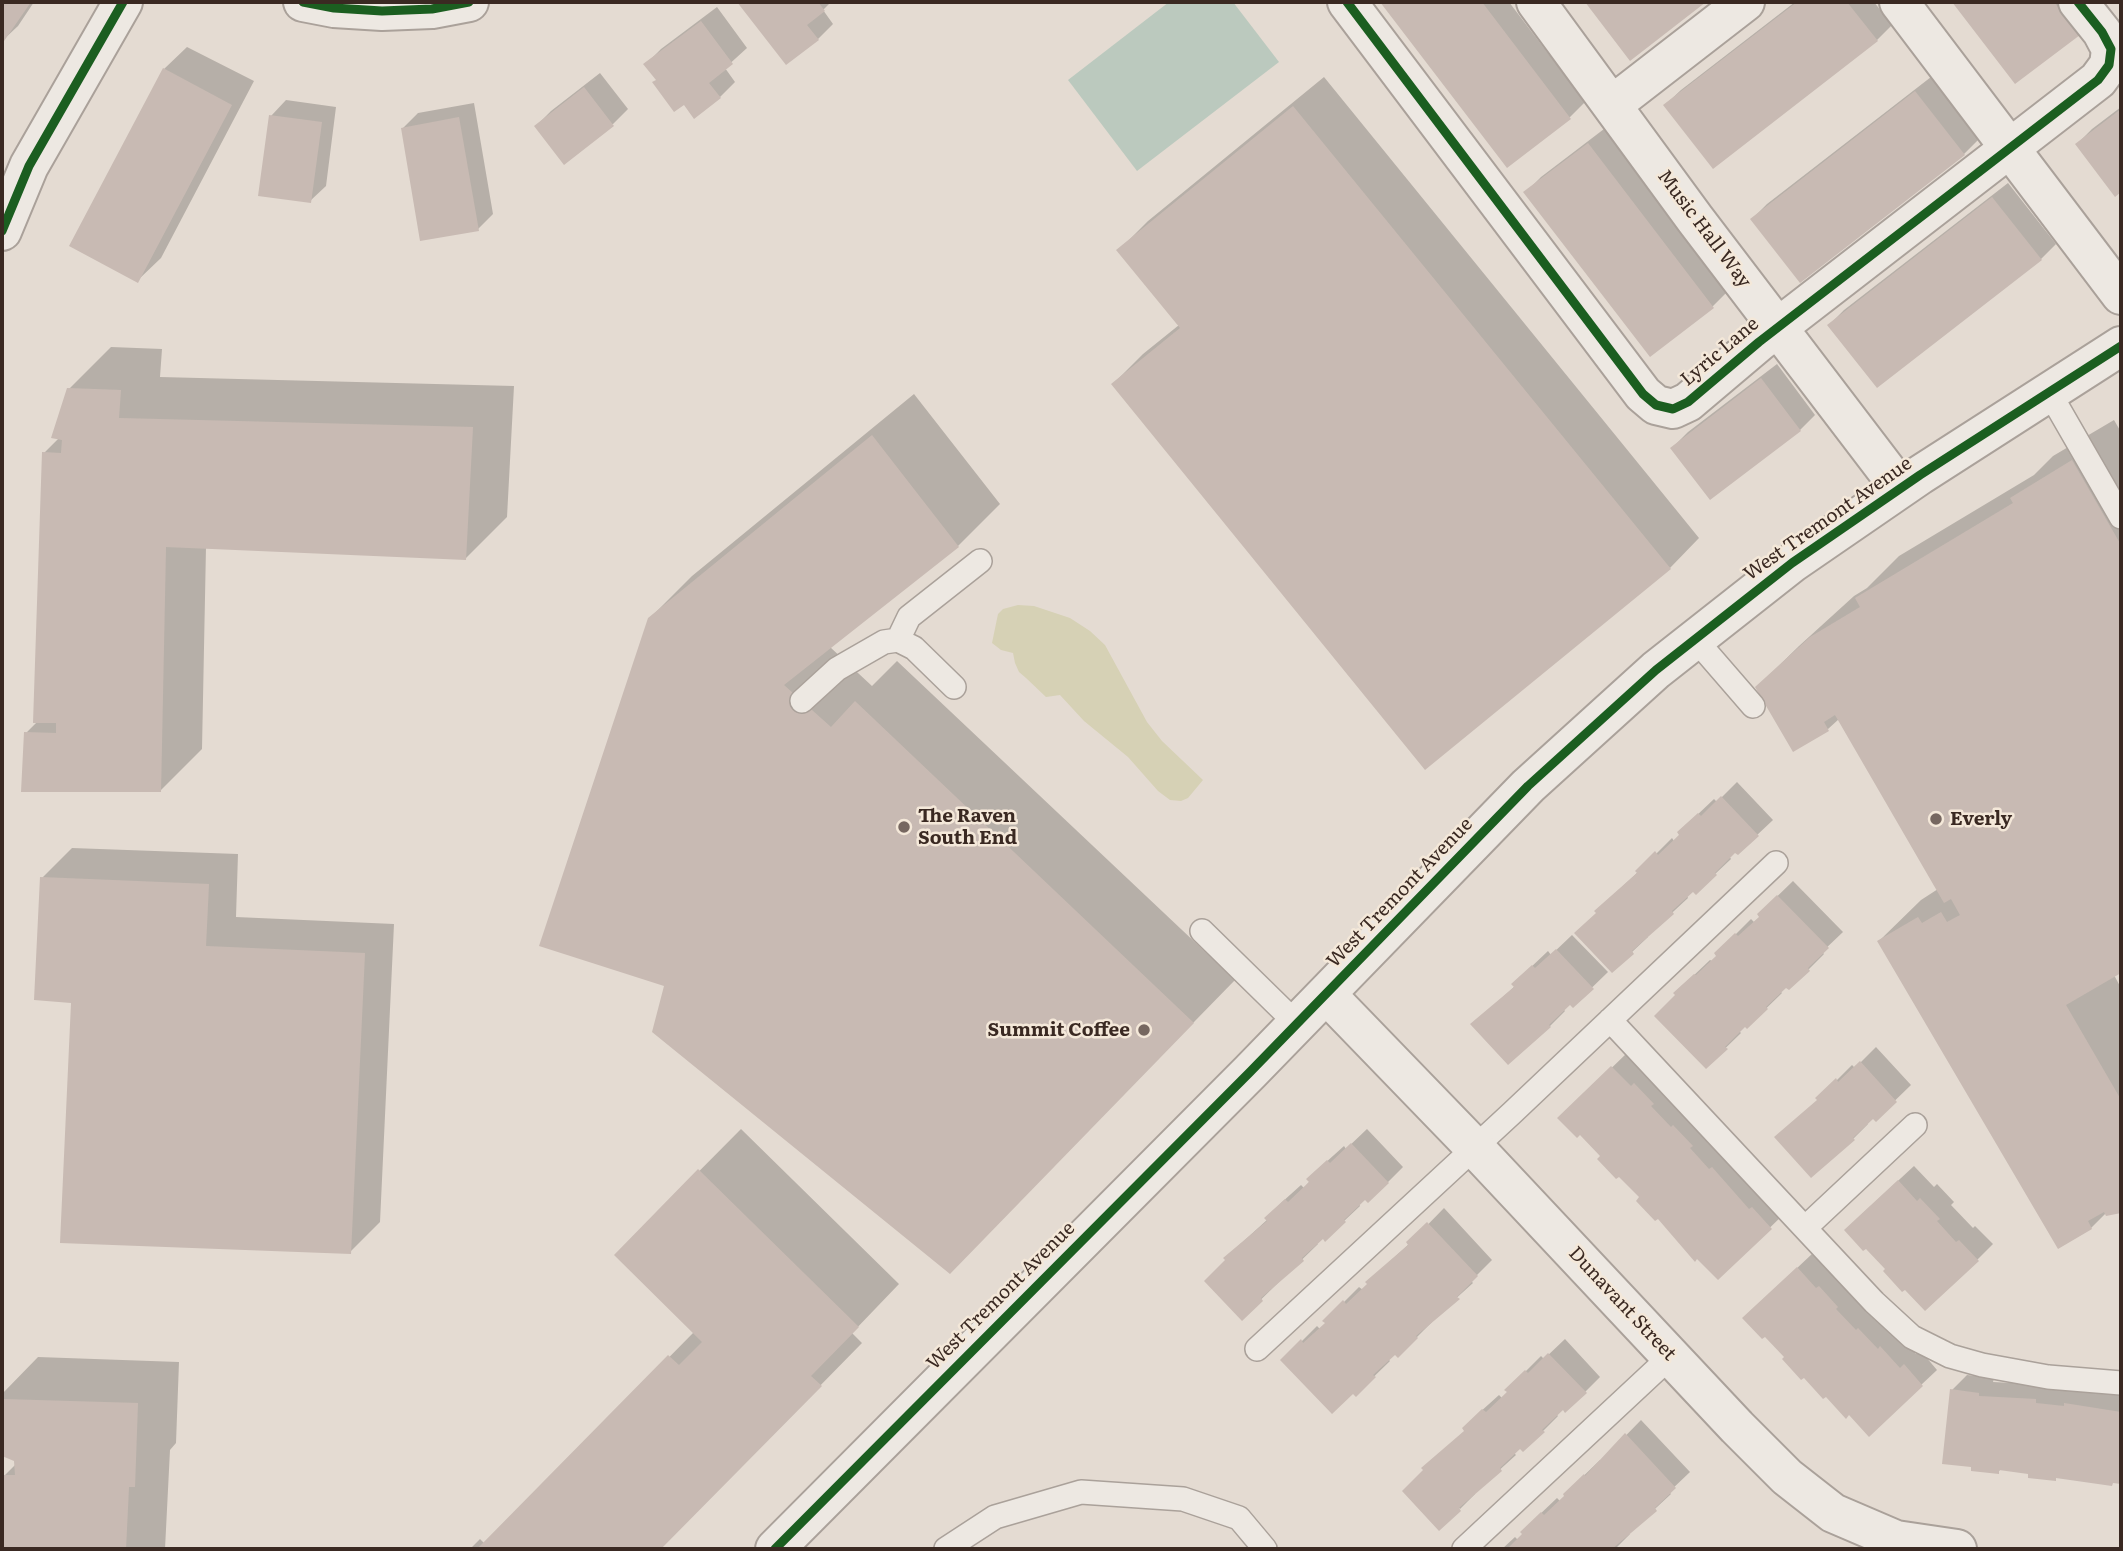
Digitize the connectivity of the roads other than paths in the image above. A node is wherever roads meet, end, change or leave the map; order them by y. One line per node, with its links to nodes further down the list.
1 (123, 2): 11 (street)
2 (303, 2): 3 (street)
3 (469, 2)
4 (1347, 2): 13 (street, Lyric Lane)
5 (1535, 2): 9 (street, Music Hall Way)
6 (1745, 2): 9 (street)
7 (1899, 2): 10 (street)
8 (2078, 2): 10 (street, Lyric Lane)
9 (1612, 105): 13 (street, Music Hall Way)
10 (2010, 148): 12 (street); 13 (street, Lyric Lane)
11 (2, 231)
12 (2121, 295)
13 (1778, 327): 16 (street, Music Hall Way)
14 (2118, 355): 15 (street, West Tremont Avenue)
15 (2049, 392): 16 (street, West Tremont Avenue); 17 (lane)
16 (1900, 488): 19 (street, West Tremont Avenue)
17 (2121, 517)
18 (980, 561): 20 (lane)
19 (1695, 639): 23 (lane); 26 (street, West Tremont Avenue)
20 (898, 640): 21 (lane); 22 (lane)
21 (954, 687)
22 (802, 701)
23 (1753, 706)
24 (1776, 863): 27 (lane)
25 (1202, 931): 28 (lane)
26 (1326, 994): 28 (street, West Tremont Avenue); 30 (street, Dunavant Street)
27 (1611, 1020): 30 (lane); 31 (lane)
28 (1297, 1024): 35 (street, West Tremont Avenue)
29 (1915, 1125): 31 (lane)
30 (1475, 1147): 32 (lane); 33 (street, Dunavant Street)
31 (1805, 1228): 34 (lane)
32 (1257, 1349)
33 (1671, 1356): 38 (lane); 39 (street, Dunavant Street)
34 (2121, 1383)
35 (775, 1549)
36 (946, 1549): 37 (lane)
37 (1265, 1549)
38 (1464, 1549)
39 (1957, 1549)

